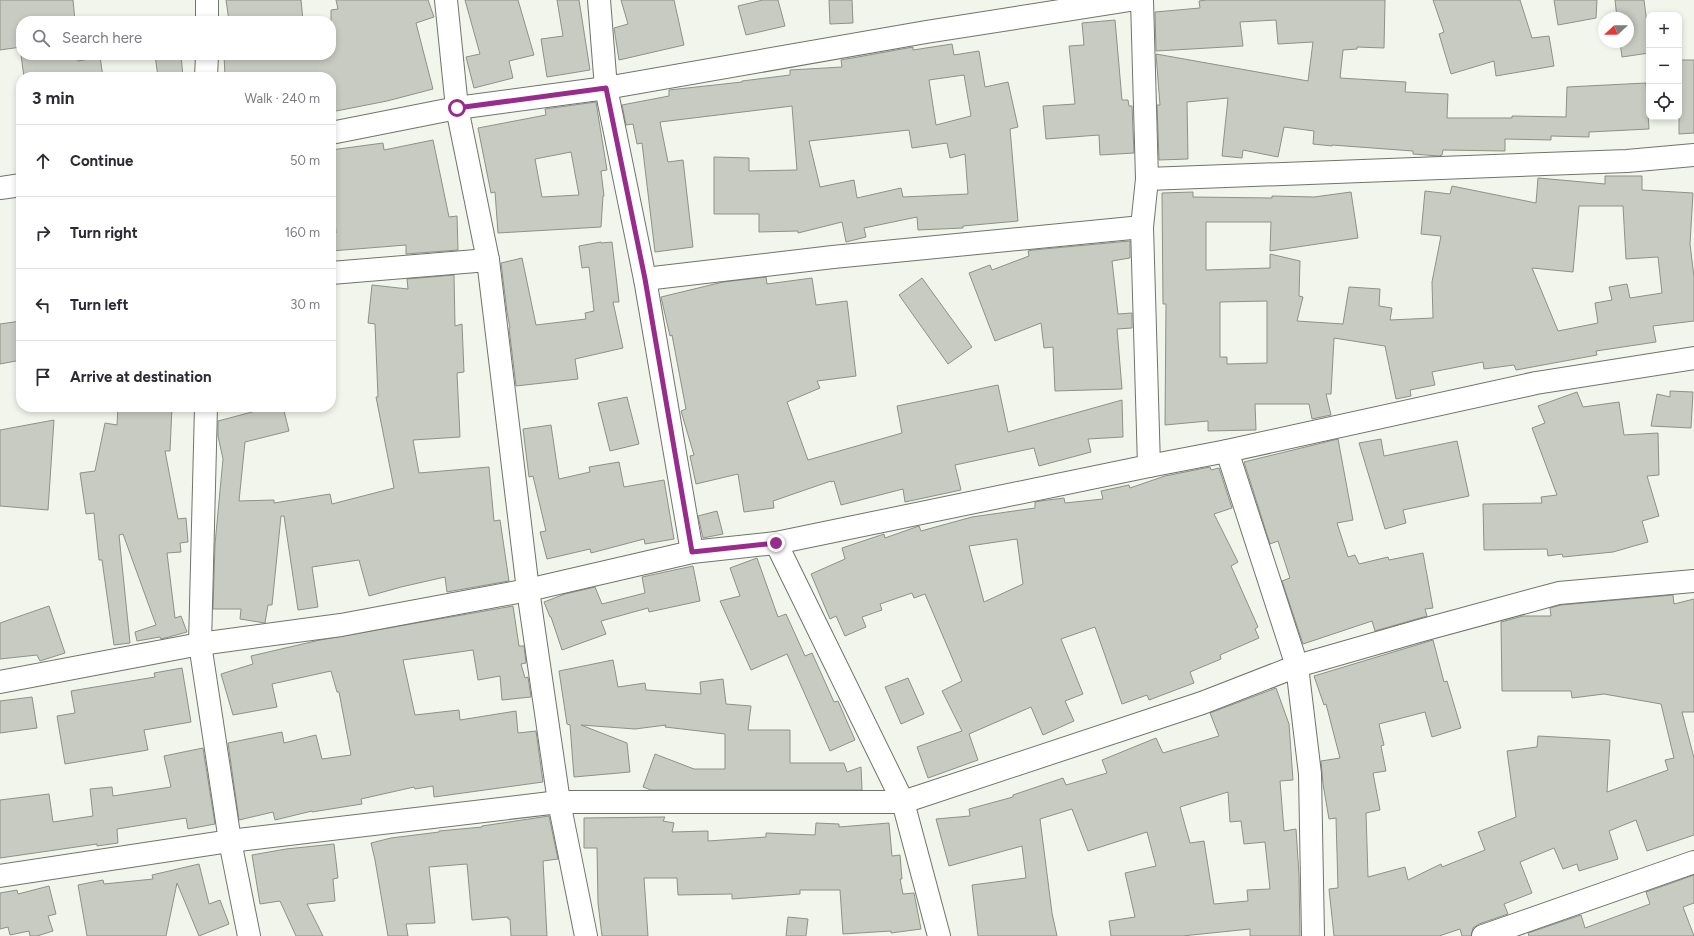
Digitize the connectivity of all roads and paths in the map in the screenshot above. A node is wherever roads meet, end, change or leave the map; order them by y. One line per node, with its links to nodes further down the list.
1 (207, 0): 6 (street)
2 (446, 0): 10 (street)
3 (599, 0): 9 (street)
4 (1130, 0): 9 (street)
5 (1142, 0): 13 (street)
6 (207, 16)
7 (207, 60): 8 (street)
8 (206, 72)
9 (606, 88): 10 (street); 19 (street)
10 (457, 108): 11 (street); 17 (street)
11 (336, 132)
12 (1694, 155): 13 (street)
13 (1148, 179): 16 (street)
14 (16, 186): 15 (street)
15 (0, 188)
16 (1142, 227): 19 (street); 23 (street)
17 (488, 260): 18 (street); 27 (street)
18 (336, 272)
19 (645, 279): 25 (street)
20 (1694, 358): 22 (street)
21 (206, 412): 28 (street)
22 (1226, 451): 23 (street); 29 (street)
23 (1149, 466): 24 (street)
24 (776, 543): 25 (street); 32 (street)
25 (692, 552): 27 (street)
26 (1694, 581): 29 (street)
27 (528, 590): 28 (street); 31 (street)
28 (200, 644): 30 (street); 33 (street)
29 (1297, 666): 32 (street); 39 (street)
30 (0, 682)
31 (559, 802): 32 (street); 33 (street); 37 (street)
32 (903, 802): 38 (street)
33 (230, 841): 35 (street); 36 (street)
34 (1694, 862): 40 (street)
35 (0, 876)
36 (249, 936)
37 (586, 936)
38 (939, 936)
39 (1314, 936)
40 (1483, 936)

